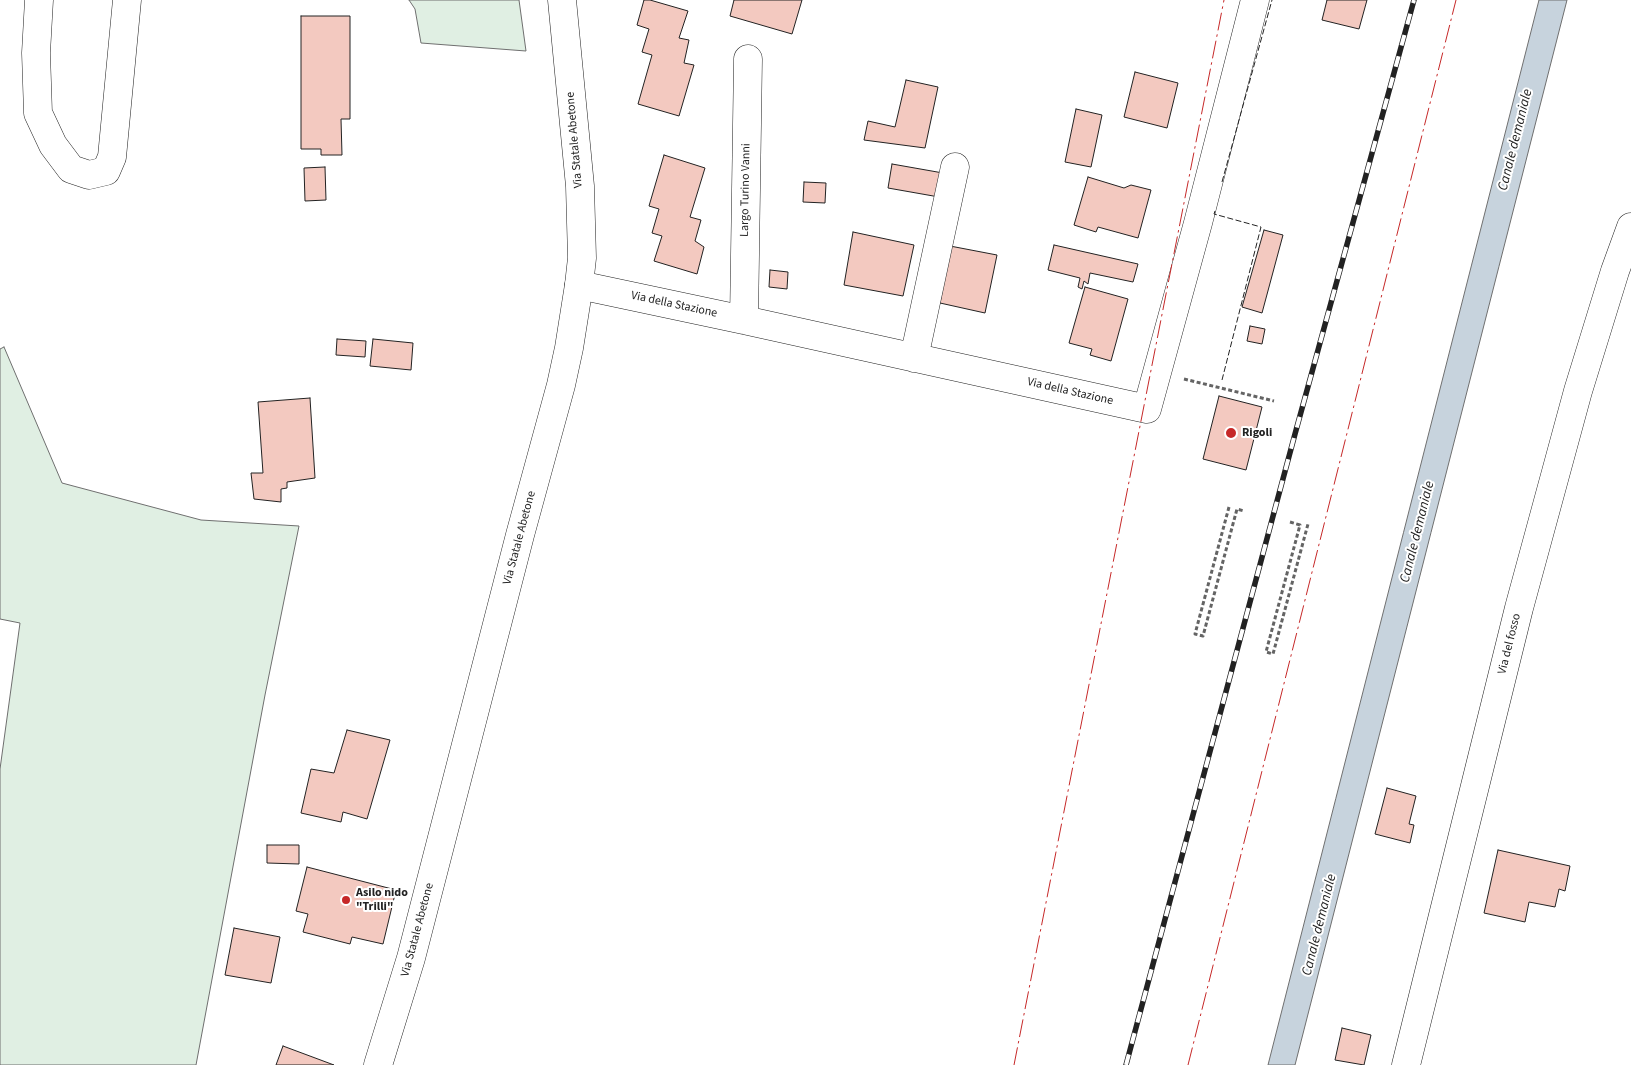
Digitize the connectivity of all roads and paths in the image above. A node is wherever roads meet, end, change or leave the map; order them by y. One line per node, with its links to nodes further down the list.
1 (39, 0): 2 (street)
2 (126, 0)
3 (562, 0): 8 (street, Via Statale Abetone)
4 (1255, 0): 11 (street, Via della Stazione)
5 (748, 59): 9 (street, Largo Turino Vanni)
6 (955, 167): 10 (street)
7 (1631, 227): 18 (street, Via del fosso)
8 (579, 285): 9 (street, Via della Stazione); 17 (street, Via Statale Abetone)
9 (744, 320): 10 (street, Via della Stazione)
10 (914, 358): 11 (street, Via della Stazione)
11 (1156, 372): 12 (path)
12 (1274, 401)
13 (1229, 506): 14 (path)
14 (1244, 510)
15 (1290, 522): 16 (path)
16 (1308, 524)
17 (378, 1065)
18 (1406, 1065)

